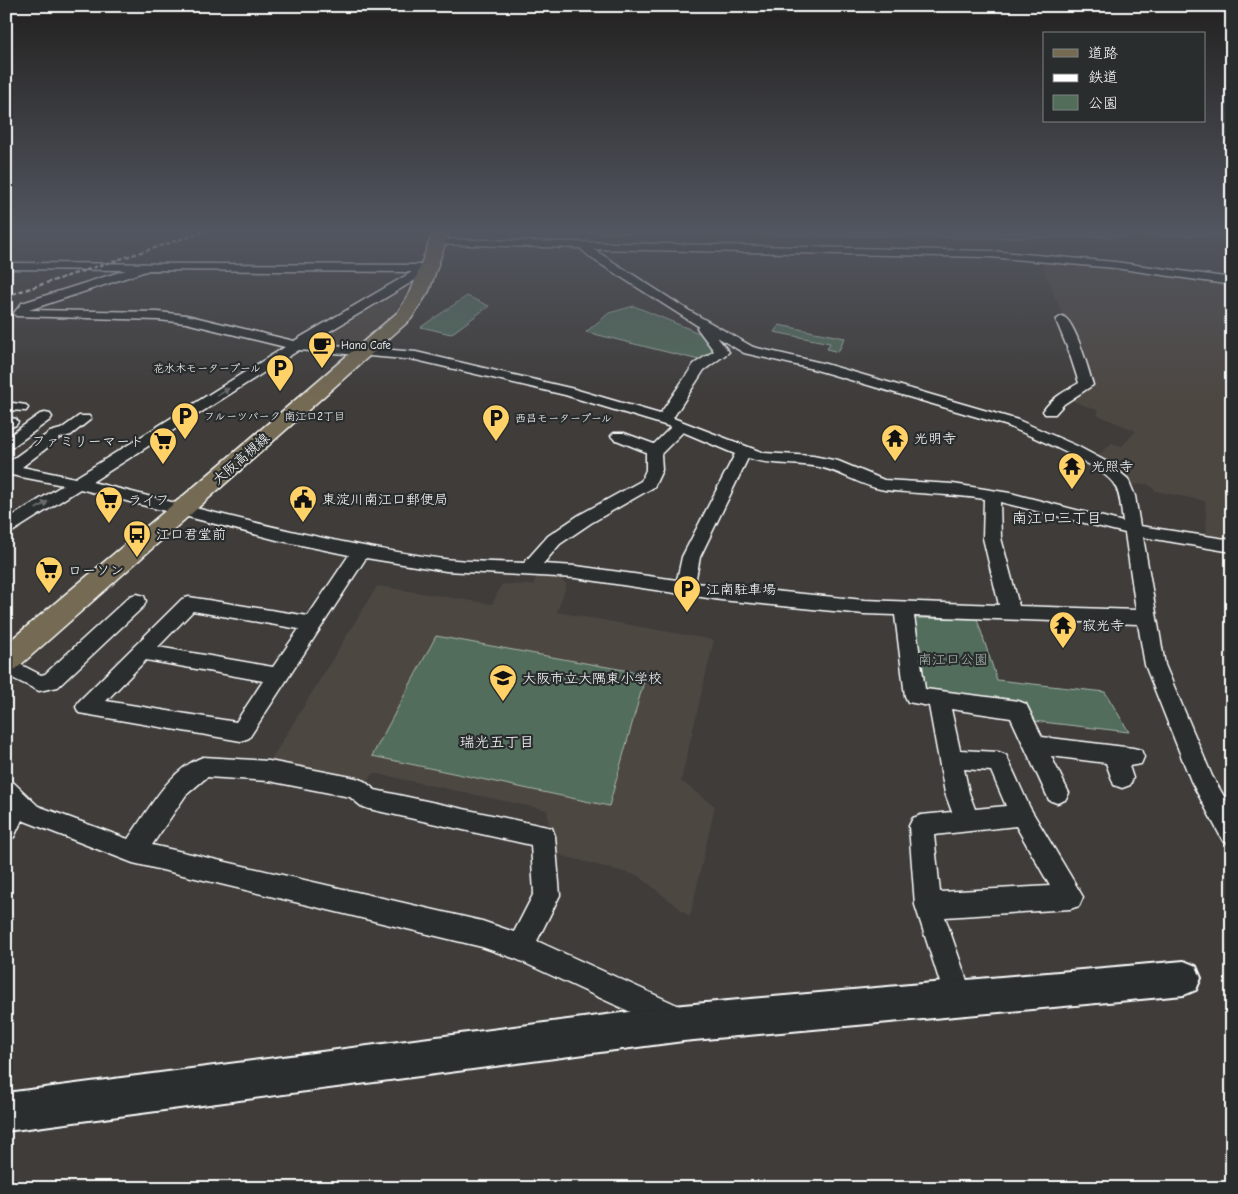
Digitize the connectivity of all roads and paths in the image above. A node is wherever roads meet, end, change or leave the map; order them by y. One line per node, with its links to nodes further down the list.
1 (88, 288): 6 (street)
2 (393, 288): 10 (street)
3 (421, 288): 11 (main road, 大阪高槻線)
4 (645, 288): 9 (street)
5 (6, 305): 6 (street)
6 (23, 310): 7 (street); 10 (street)
7 (6, 318)
8 (1062, 320): 12 (street)
9 (698, 321): 15 (street); 26 (street)
10 (298, 346): 11 (street); 22 (street, one-way to 10)
11 (364, 352): 15 (street); 24 (main road, 大阪高槻線)
12 (1050, 411)
13 (19, 416): 18 (street)
14 (84, 419): 21 (street)
15 (664, 420): 16 (street)
16 (681, 426): 19 (street); 20 (street)
17 (619, 436): 19 (street)
18 (6, 445)
19 (656, 450): 29 (street)
20 (744, 452): 23 (street); 30 (street)
21 (8, 469): 22 (street)
22 (78, 483): 24 (street); 25 (street, one-way to 22)
23 (992, 495): 26 (street); 33 (street)
24 (181, 511): 28 (street); 37 (main road, 大阪高槻線)
25 (6, 528)
26 (1133, 530): 27 (street); 34 (street)
27 (1232, 546)
28 (361, 551): 29 (street); 35 (street)
29 (529, 569): 30 (street)
30 (685, 588): 32 (street)
31 (137, 601): 37 (street)
32 (904, 610): 33 (street); 39 (street)
33 (1011, 613): 34 (street)
34 (1146, 617): 49 (street)
35 (313, 624): 36 (street); 38 (street)
36 (142, 652): 38 (street); 38 (street)
37 (6, 663)
38 (278, 676)
39 (938, 700): 40 (street); 42 (street)
40 (1034, 744): 41 (street); 44 (street)
41 (1124, 756): 43 (street)
42 (951, 759): 46 (street); 47 (street)
43 (1122, 778)
44 (1057, 793)
45 (12, 796): 48 (street); 50 (street)
46 (1022, 814): 47 (street); 51 (street)
47 (967, 821): 51 (street)
48 (6, 829)
49 (1232, 833)
50 (133, 852): 52 (street); 52 (street)
51 (928, 906): 54 (street)
52 (520, 947): 55 (street)
53 (1184, 978): 54 (street)
54 (959, 998): 55 (street)
55 (684, 1023): 56 (street)
56 (6, 1112)

